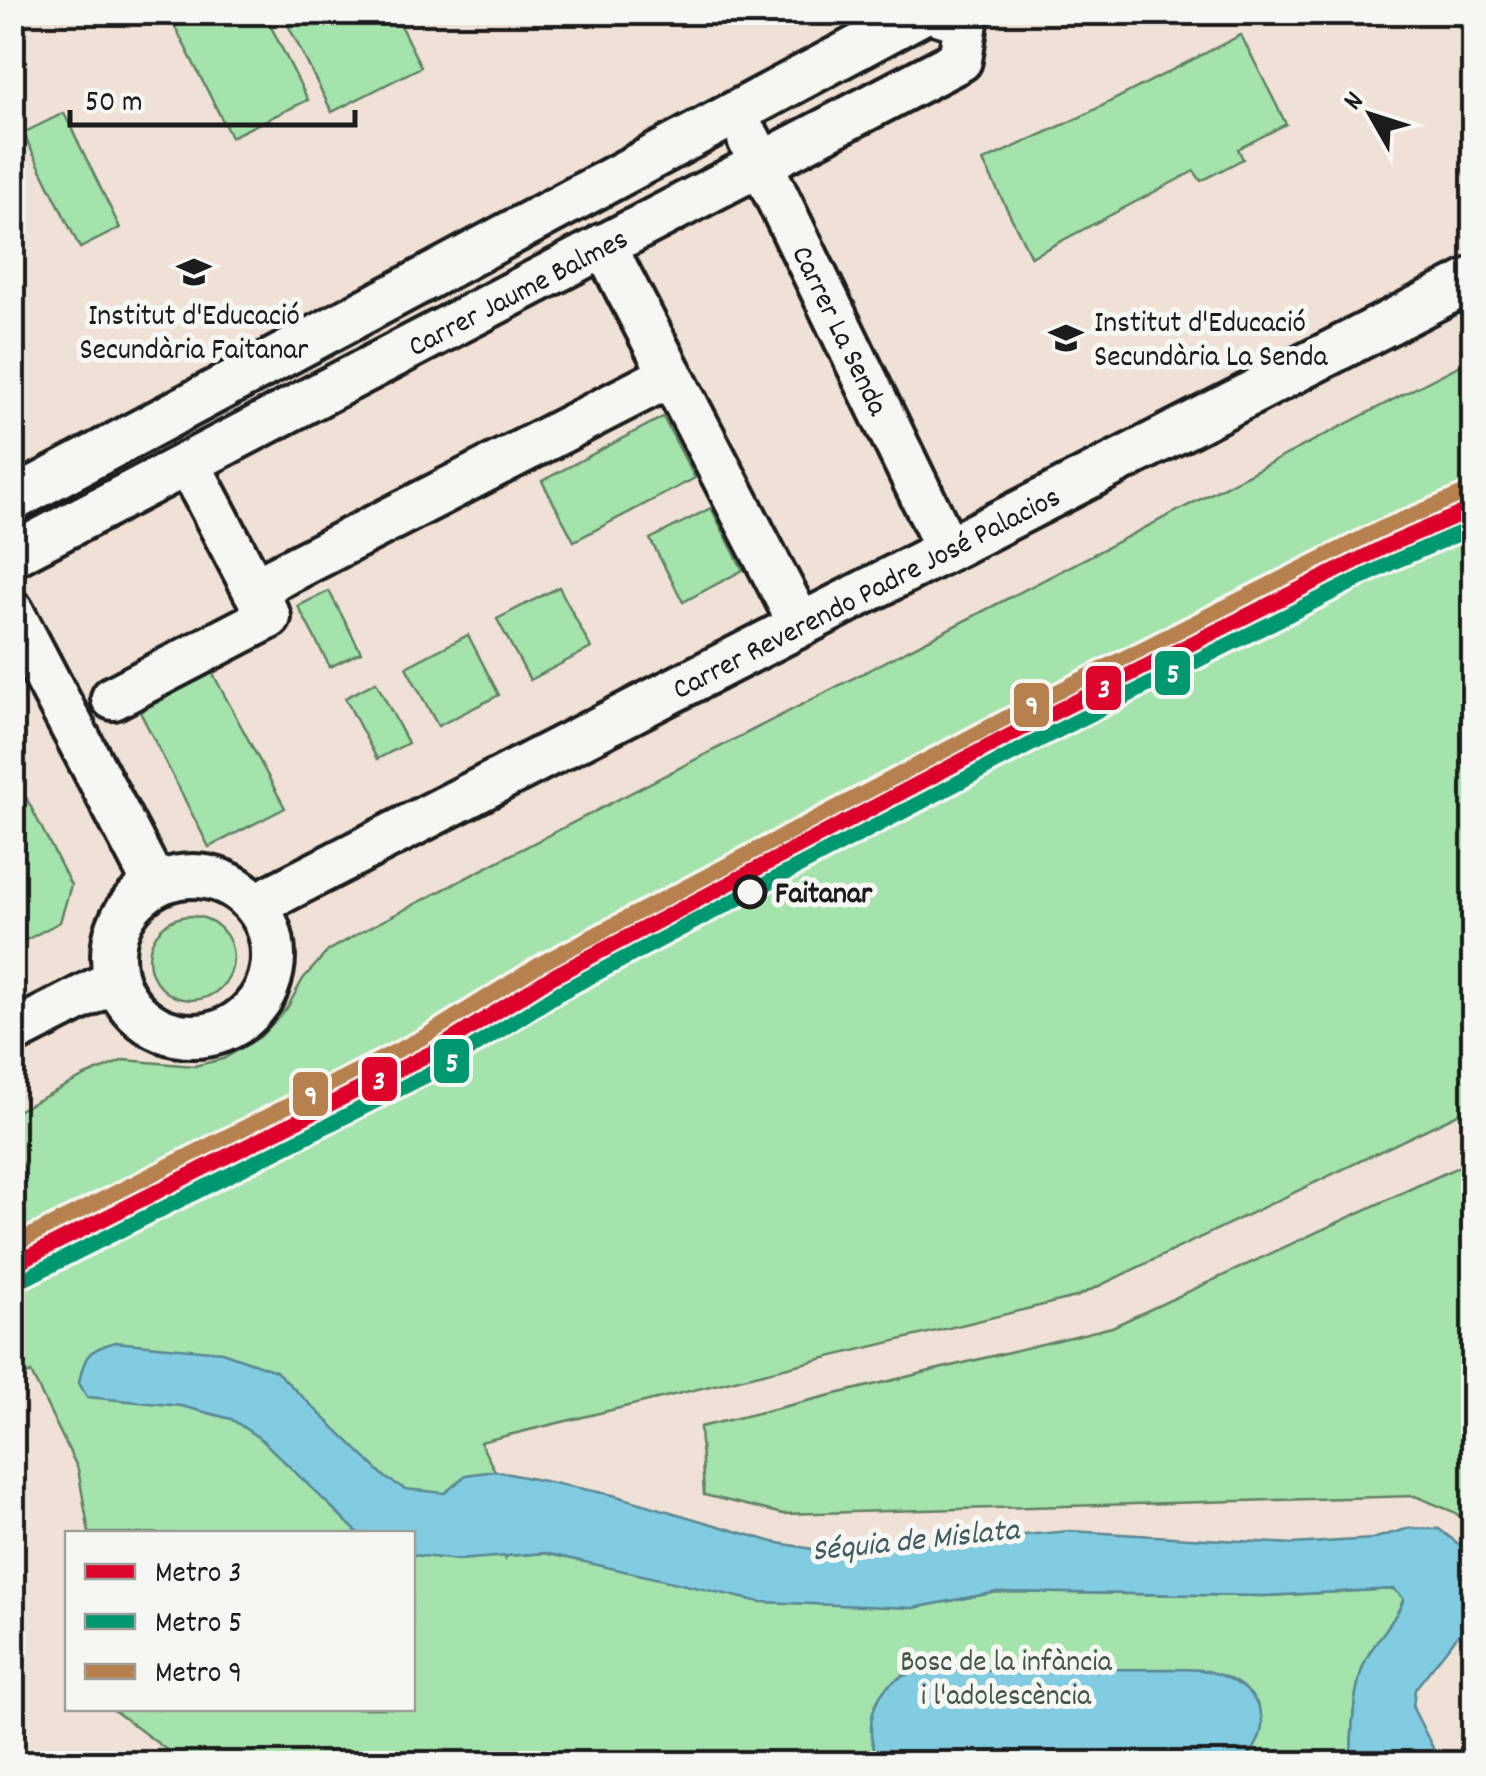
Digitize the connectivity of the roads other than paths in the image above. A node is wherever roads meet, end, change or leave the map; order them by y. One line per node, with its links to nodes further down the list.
1 (924, 12): 3 (street, Carrer Jaume Balmes)
2 (934, 12): 4 (street, Carrer Jaume Balmes)
3 (735, 113): 4 (street, Carrer La Senda); 9 (street, Carrer Jaume Balmes)
4 (762, 162): 5 (street, Carrer Jaume Balmes); 10 (street, Carrer La Senda)
5 (604, 245): 7 (street); 8 (street, Carrer Jaume Balmes)
6 (1474, 280): 10 (street, Carrer Reverendo Padre José Palacios)
7 (671, 375): 12 (street); 14 (street)
8 (188, 463): 11 (street, Carrer Jaume Balmes); 12 (street)
9 (12, 500)
10 (947, 548): 14 (street, Carrer Reverendo Padre José Palacios)
11 (12, 555)
12 (254, 589): 15 (street)
13 (12, 612): 16 (street)
14 (800, 624): 17 (street, Carrer Reverendo Padre José Palacios)
15 (113, 698)
16 (154, 885): 17 (street); 18 (street)
17 (257, 906): 18 (street)
18 (116, 980): 19 (street)
19 (12, 1033)

